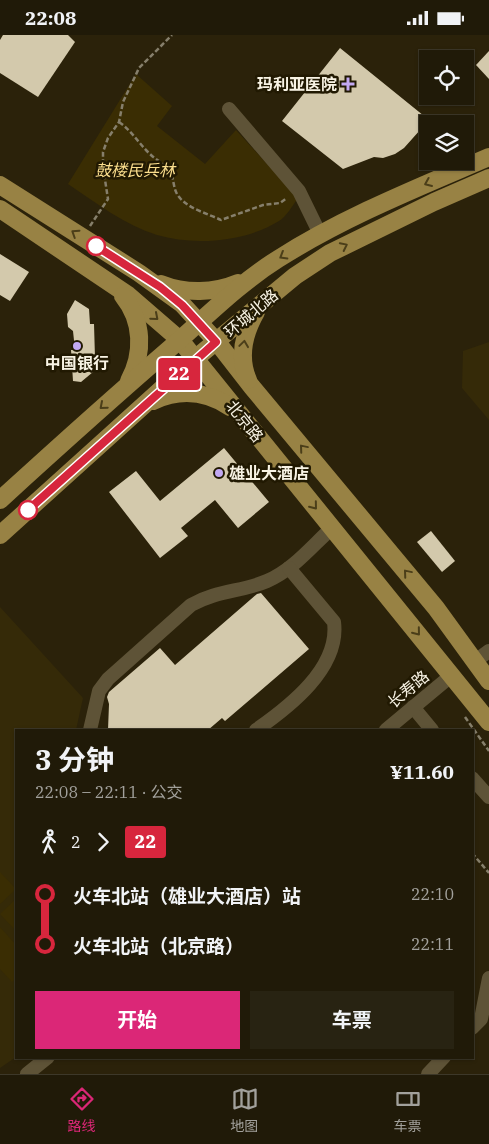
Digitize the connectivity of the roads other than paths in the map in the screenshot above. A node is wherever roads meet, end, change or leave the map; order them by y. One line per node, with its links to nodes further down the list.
1 (229, 109): 6 (street)
2 (489, 157): 6 (main road, 环城北路, one-way to 6)
3 (489, 178): 10 (main road, 环城北路, one-way to 3)
4 (0, 185): 8 (main road, 北京路, one-way to 4)
5 (0, 209): 9 (main road, 北京路)
6 (320, 234): 7 (main road, 环城北路, one-way to 7)
7 (259, 272): 8 (main road); 11 (main road, 环城北路)
8 (139, 273): 11 (main road, 北京路)
9 (113, 284): 12 (main road, 北京路, one-way to 12); 16 (main road)
10 (262, 304): 13 (main road, 环城北路); 15 (main road, one-way to 10)
11 (199, 322): 12 (main road, 环城北路); 13 (main road, 北京路)
12 (180, 340): 14 (main road, 北京路); 16 (main road, 环城北路)
13 (216, 342): 14 (main road, 环城北路); 15 (main road, 北京路)
14 (196, 359): 17 (main road, 环城北路); 18 (main road, 北京路)
15 (252, 387): 24 (main road, 北京路, one-way to 15)
16 (120, 391): 19 (main road, 环城北路, one-way to 19)
17 (144, 406): 18 (main road); 21 (main road, 环城北路)
18 (237, 411): 20 (main road, 北京路, one-way to 20)
19 (0, 500)
20 (332, 528): 22 (street); 25 (main road, 北京路, one-way to 25)
21 (0, 535)
22 (289, 567): 29 (street); 30 (street)
23 (489, 651): 24 (street)
24 (474, 662): 26 (main road, 北京路)
25 (452, 675): 27 (street, 长寿路); 28 (main road, 北京路)
26 (489, 681)
27 (413, 707): 31 (street, 长寿路); 32 (street)
28 (489, 722)
29 (90, 729)
30 (257, 729)
31 (387, 729)
32 (431, 729)
33 (474, 780): 34 (street)
34 (489, 797)
35 (489, 978): 36 (street)
36 (474, 1026)
37 (46, 1059): 39 (street)
38 (442, 1059): 40 (street)
39 (27, 1074)
40 (428, 1074)

